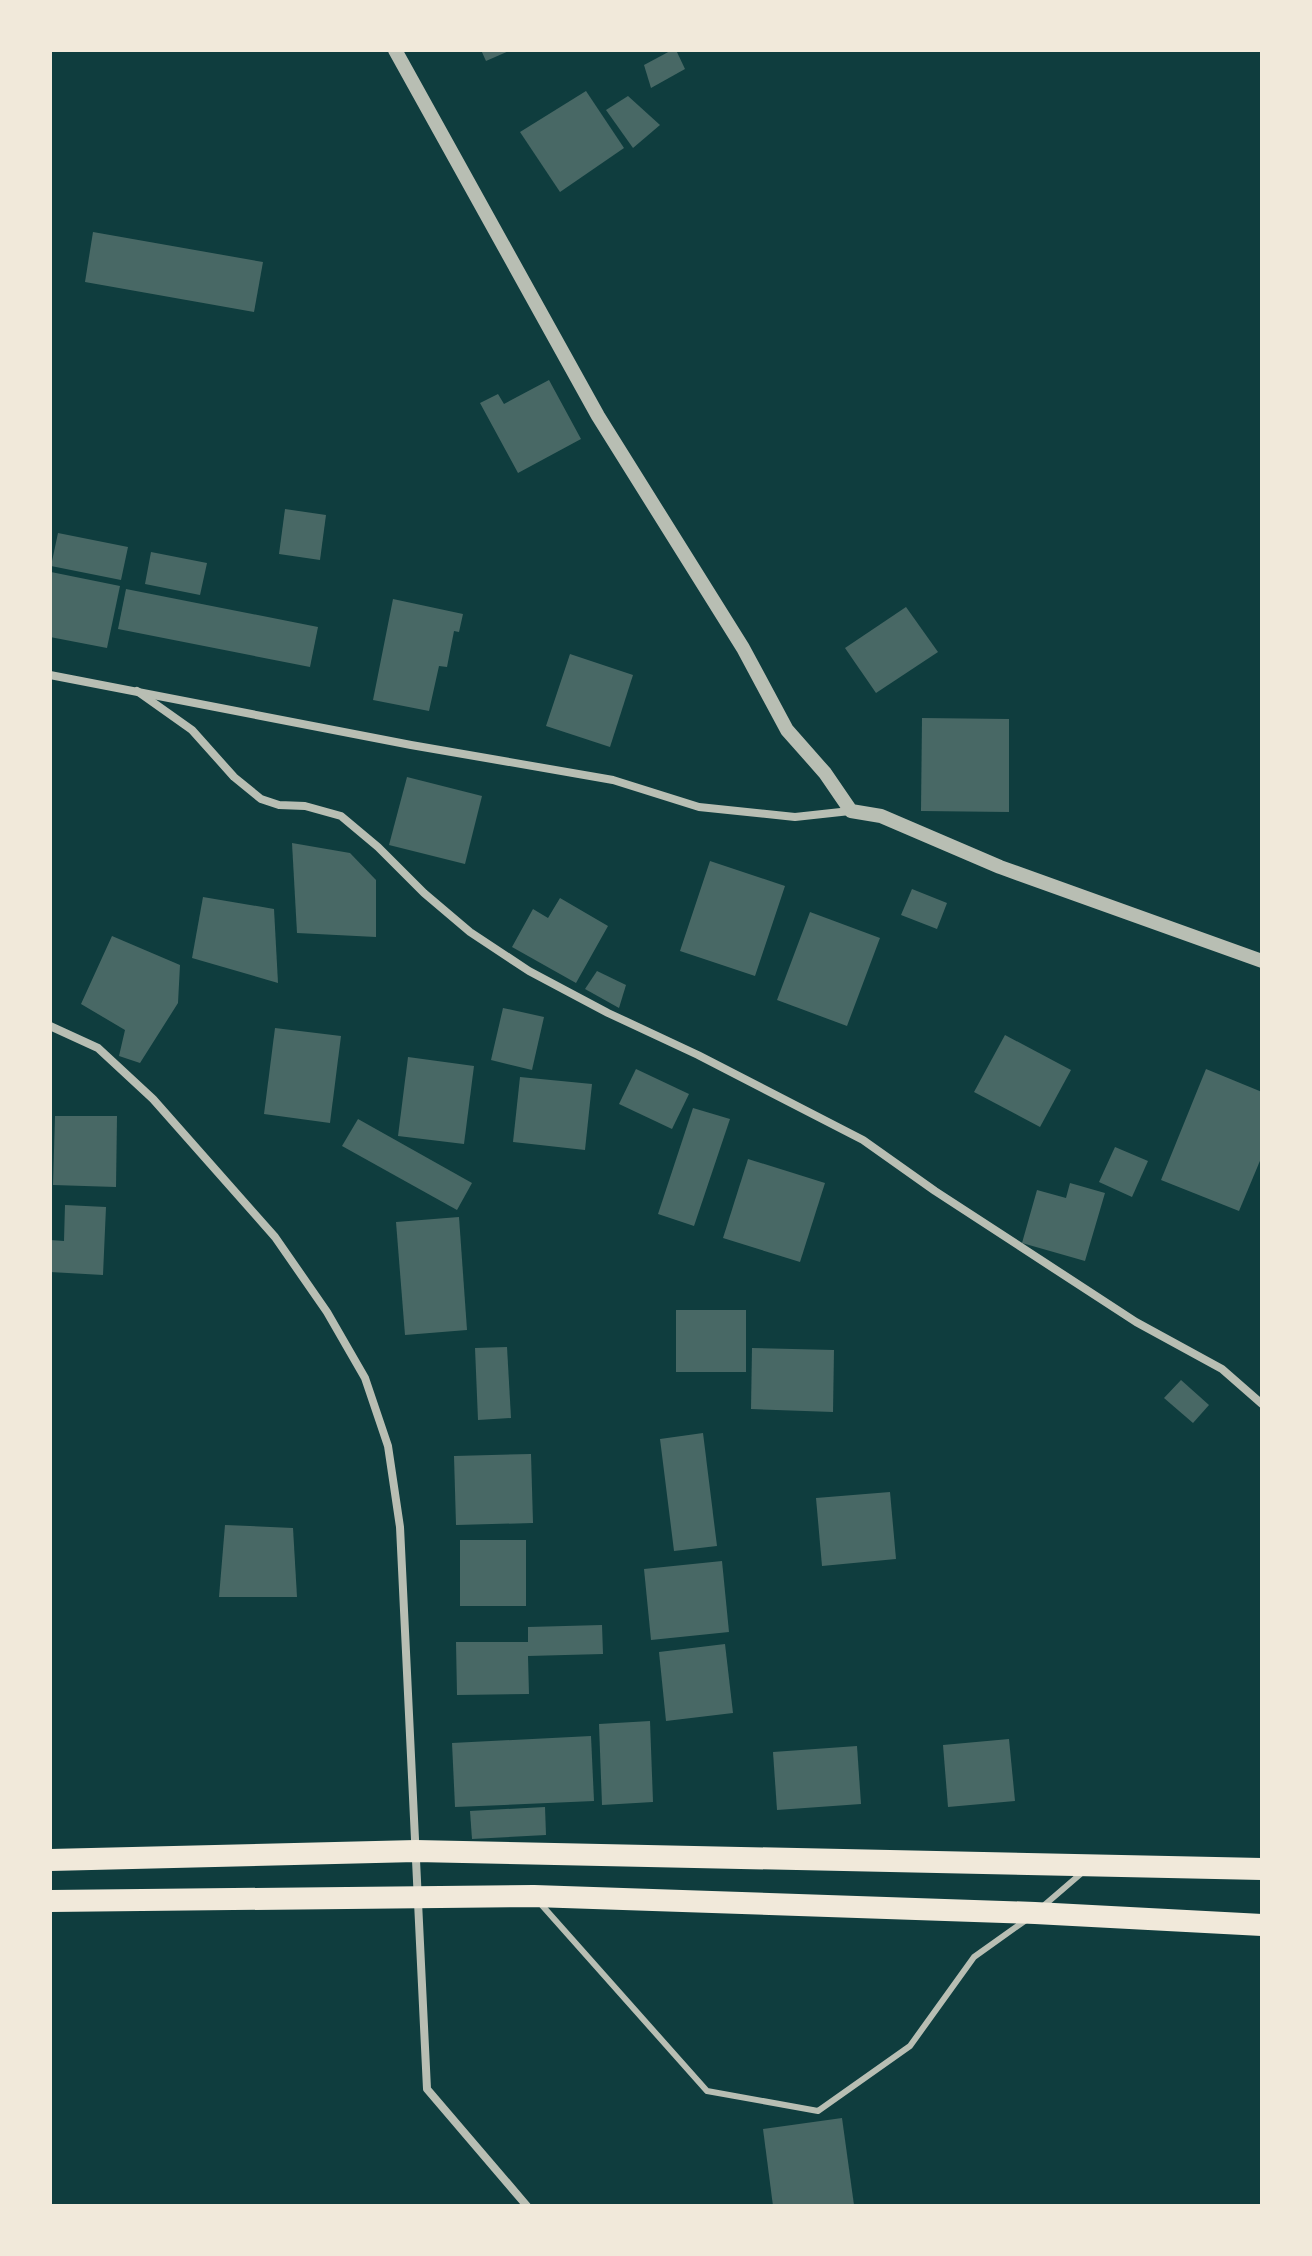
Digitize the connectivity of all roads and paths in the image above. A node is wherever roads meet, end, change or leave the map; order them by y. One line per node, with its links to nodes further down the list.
1 (395, 50): 4 (street)
2 (50, 675): 3 (street)
3 (137, 691): 4 (street); 7 (street)
4 (851, 811): 5 (street)
5 (1262, 961)
6 (50, 1026): 8 (street)
7 (1262, 1404)
8 (416, 1851): 9 (highway); 10 (highway); 13 (street)
9 (50, 1860)
10 (1088, 1867): 11 (highway); 15 (lane)
11 (1262, 1869)
12 (534, 1896): 13 (highway); 15 (highway); 15 (lane)
13 (417, 1898): 14 (highway); 17 (street)
14 (50, 1901)
15 (1035, 1913): 16 (highway)
16 (1262, 1925)
17 (527, 2206)

